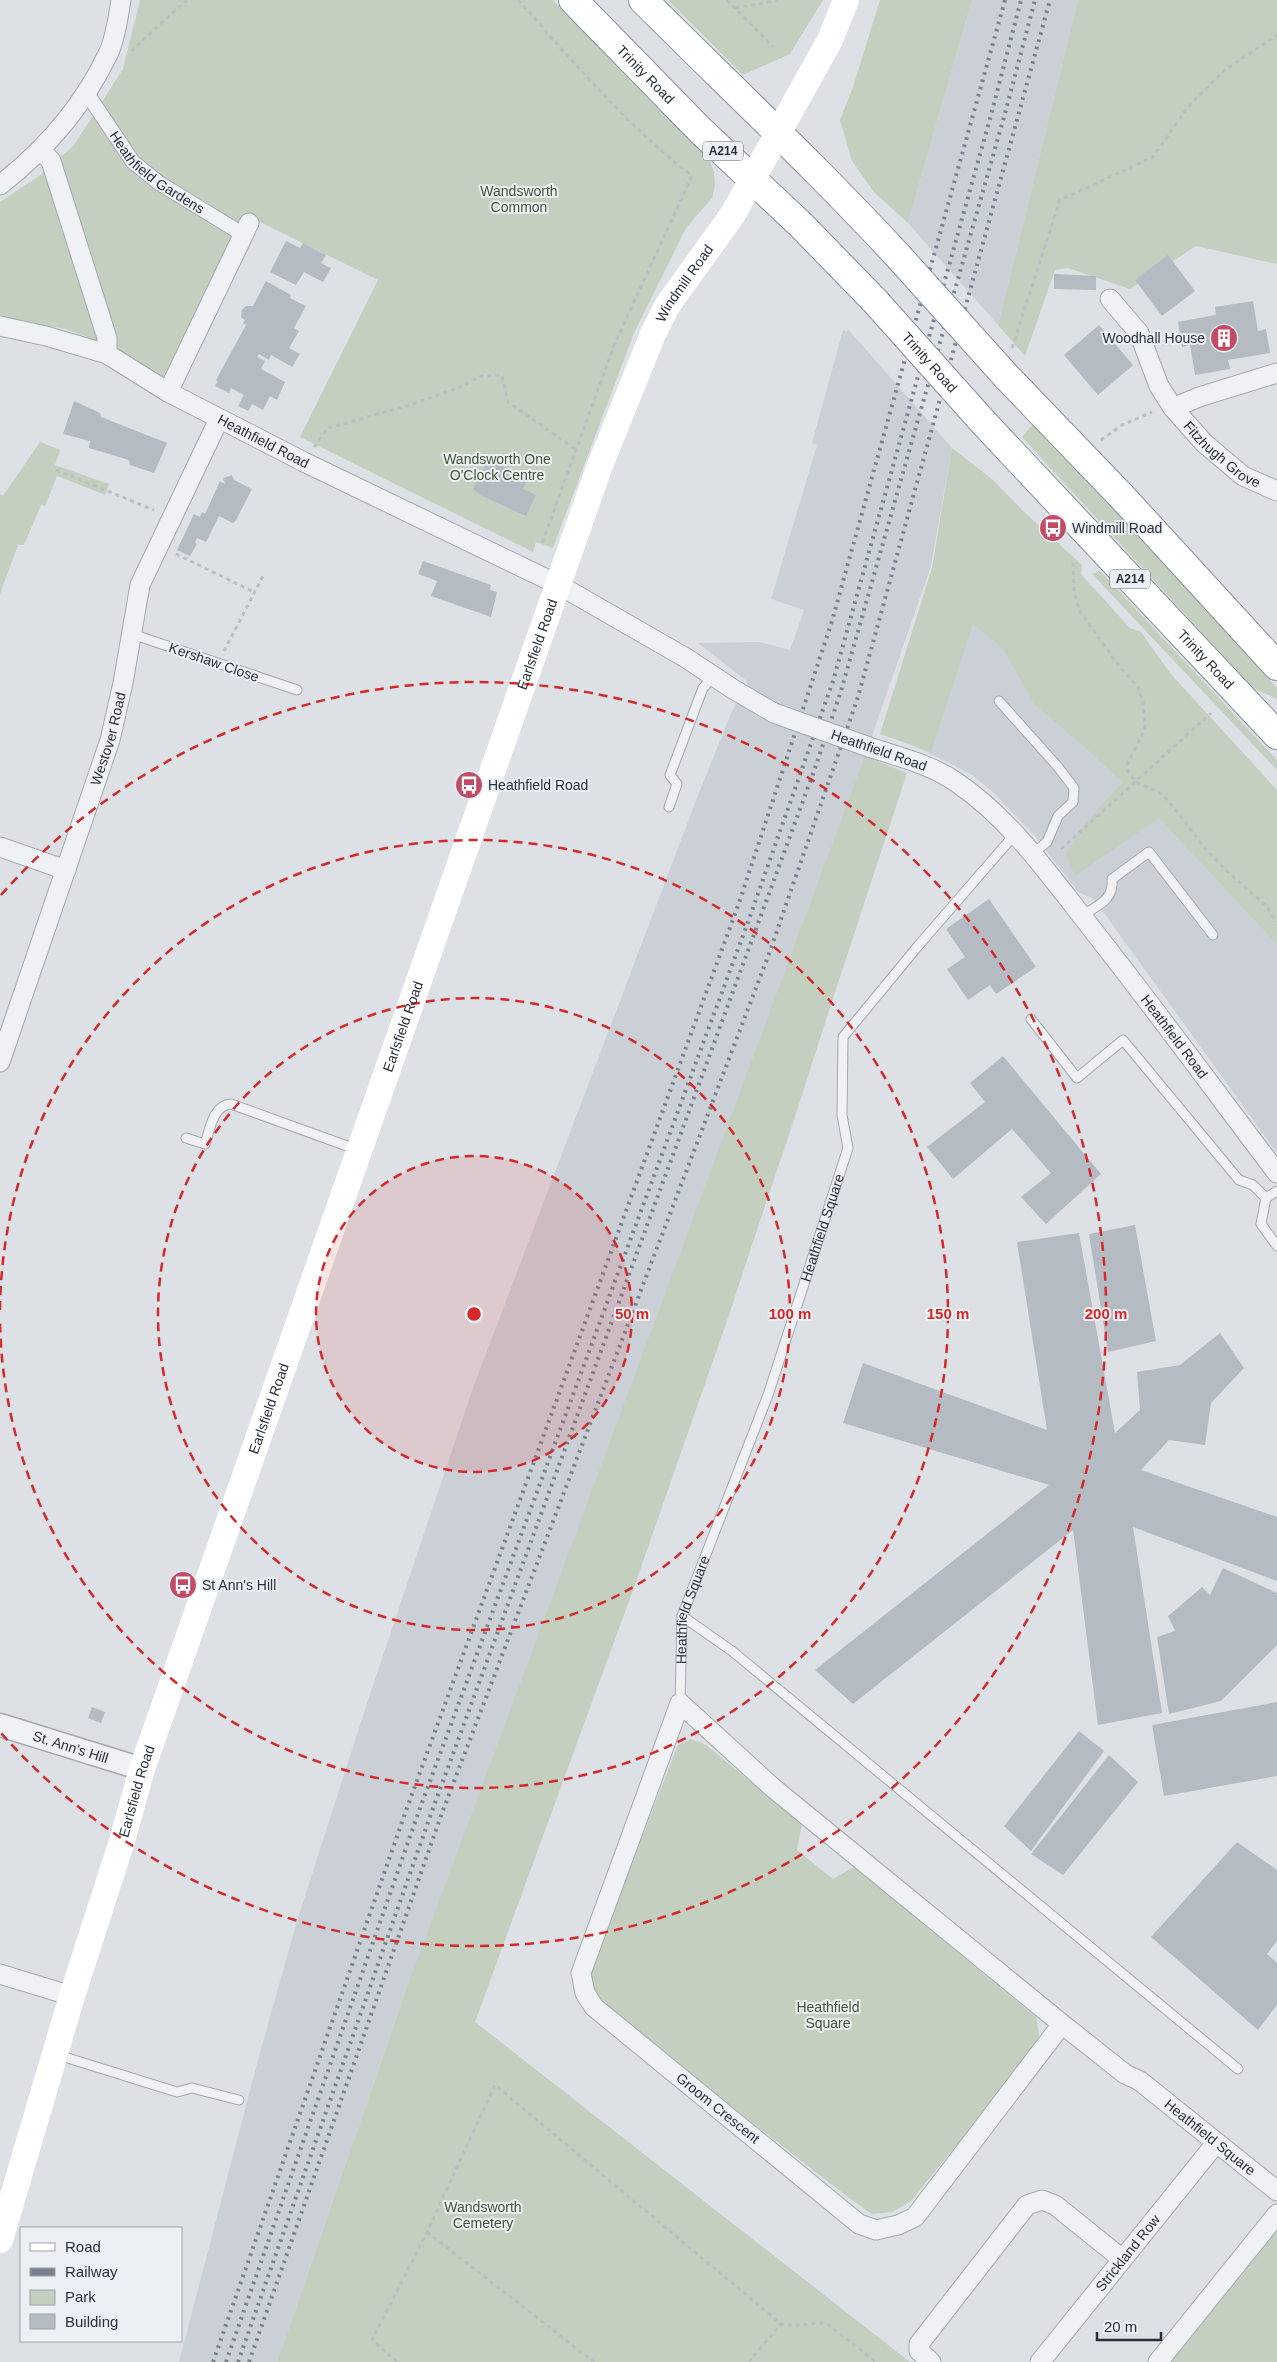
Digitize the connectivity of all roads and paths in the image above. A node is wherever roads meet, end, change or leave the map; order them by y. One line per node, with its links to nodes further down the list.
1 (121, 0): 13 (street)
2 (188, 0): 12 (path)
3 (518, 0): 28 (path)
4 (573, 0): 16 (highway, Trinity Road / A214)
5 (644, 0): 14 (highway)
6 (727, 0): 9 (path)
7 (781, 0): 9 (path)
8 (846, 0): 14 (main road, Windmill Road)
9 (735, 8): 11 (path)
10 (1277, 35): 21 (path)
11 (773, 47)
12 (130, 52)
13 (86, 92): 15 (street); 18 (street, Heathfield Gardens)
14 (778, 134): 16 (main road, Windmill Road); 41 (highway, bridge)
15 (41, 150): 17 (street); 22 (street)
16 (753, 180): 37 (main road, Windmill Road); 46 (highway, Trinity Road / A214, bridge)
17 (0, 185)
18 (246, 229): 24 (street, Heathfield Gardens)
19 (1110, 299): 25 (street, Fitzhugh Grove)
20 (0, 326): 22 (street, Heathfield Road)
21 (1013, 343)
22 (107, 354): 24 (street, Heathfield Road)
23 (1277, 373): 25 (street, Fitzhugh Grove)
24 (168, 392): 26 (street, Heathfield Road)
25 (1172, 406): 27 (path); 31 (street, Fitzhugh Grove)
26 (220, 419): 29 (street, Heathfield Road); 39 (street, Westover Road)
27 (1101, 440)
28 (575, 449): 29 (path); 33 (path)
29 (304, 462): 37 (street, Heathfield Road)
30 (56, 470): 32 (path)
31 (1277, 491)
32 (154, 510)
33 (541, 546)
34 (175, 553): 38 (path)
35 (1073, 563): 47 (path)
36 (263, 576): 38 (path)
37 (559, 585): 42 (street, Heathfield Road); 59 (main road, Earlsfield Road)
38 (254, 592): 40 (path)
39 (132, 634): 40 (lane, Kershaw Close); 52 (street, Westover Road)
40 (219, 664): 43 (lane, Kershaw Close)
41 (1277, 666)
42 (713, 676): 48 (lane); 49 (street, Heathfield Road, bridge)
43 (297, 690)
44 (999, 701): 51 (lane)
45 (1211, 713): 47 (path)
46 (1276, 733)
47 (1136, 782): 51 (path); 54 (path)
48 (669, 808)
49 (1014, 834): 51 (street, Heathfield Road); 64 (lane, Heathfield Square)
50 (0, 847): 52 (street)
51 (1037, 860): 53 (street, Heathfield Road)
52 (66, 870): 57 (street, Westover Road)
53 (1082, 916): 55 (lane); 60 (street, Heathfield Road)
54 (1277, 922)
55 (1213, 935)
56 (1031, 1019): 62 (lane)
57 (0, 1062)
58 (186, 1138): 59 (lane)
59 (358, 1150): 67 (main road, Earlsfield Road)
60 (1277, 1173)
61 (1277, 1191): 62 (lane)
62 (1266, 1198): 63 (lane)
63 (1277, 1246)
64 (682, 1616): 65 (lane, Heathfield Square); 72 (lane)
65 (680, 1703): 70 (street, Heathfield Square); 70 (street, Groom Crescent)
66 (0, 1726): 67 (street, St. Ann's Hill)
67 (142, 1770): 69 (main road, Earlsfield Road)
68 (0, 1974): 69 (street)
69 (72, 1996): 71 (main road, Earlsfield Road)
70 (1062, 2024): 74 (street, Heathfield Square)
71 (55, 2054): 73 (lane); 77 (main road, Earlsfield Road)
72 (1238, 2069)
73 (239, 2100)
74 (1216, 2142): 75 (street, Heathfield Square); 79 (street, Strickland Row)
75 (1277, 2191)
76 (1277, 2214): 87 (street)
77 (2, 2224)
78 (427, 2232): 80 (path); 81 (path); 82 (path)
79 (1122, 2259): 85 (street); 86 (street, Strickland Row)
80 (781, 2324): 83 (path); 84 (path)
81 (398, 2362)
82 (594, 2362)
83 (748, 2362)
84 (876, 2362)
85 (931, 2362)
86 (1040, 2362)
87 (1158, 2362)

